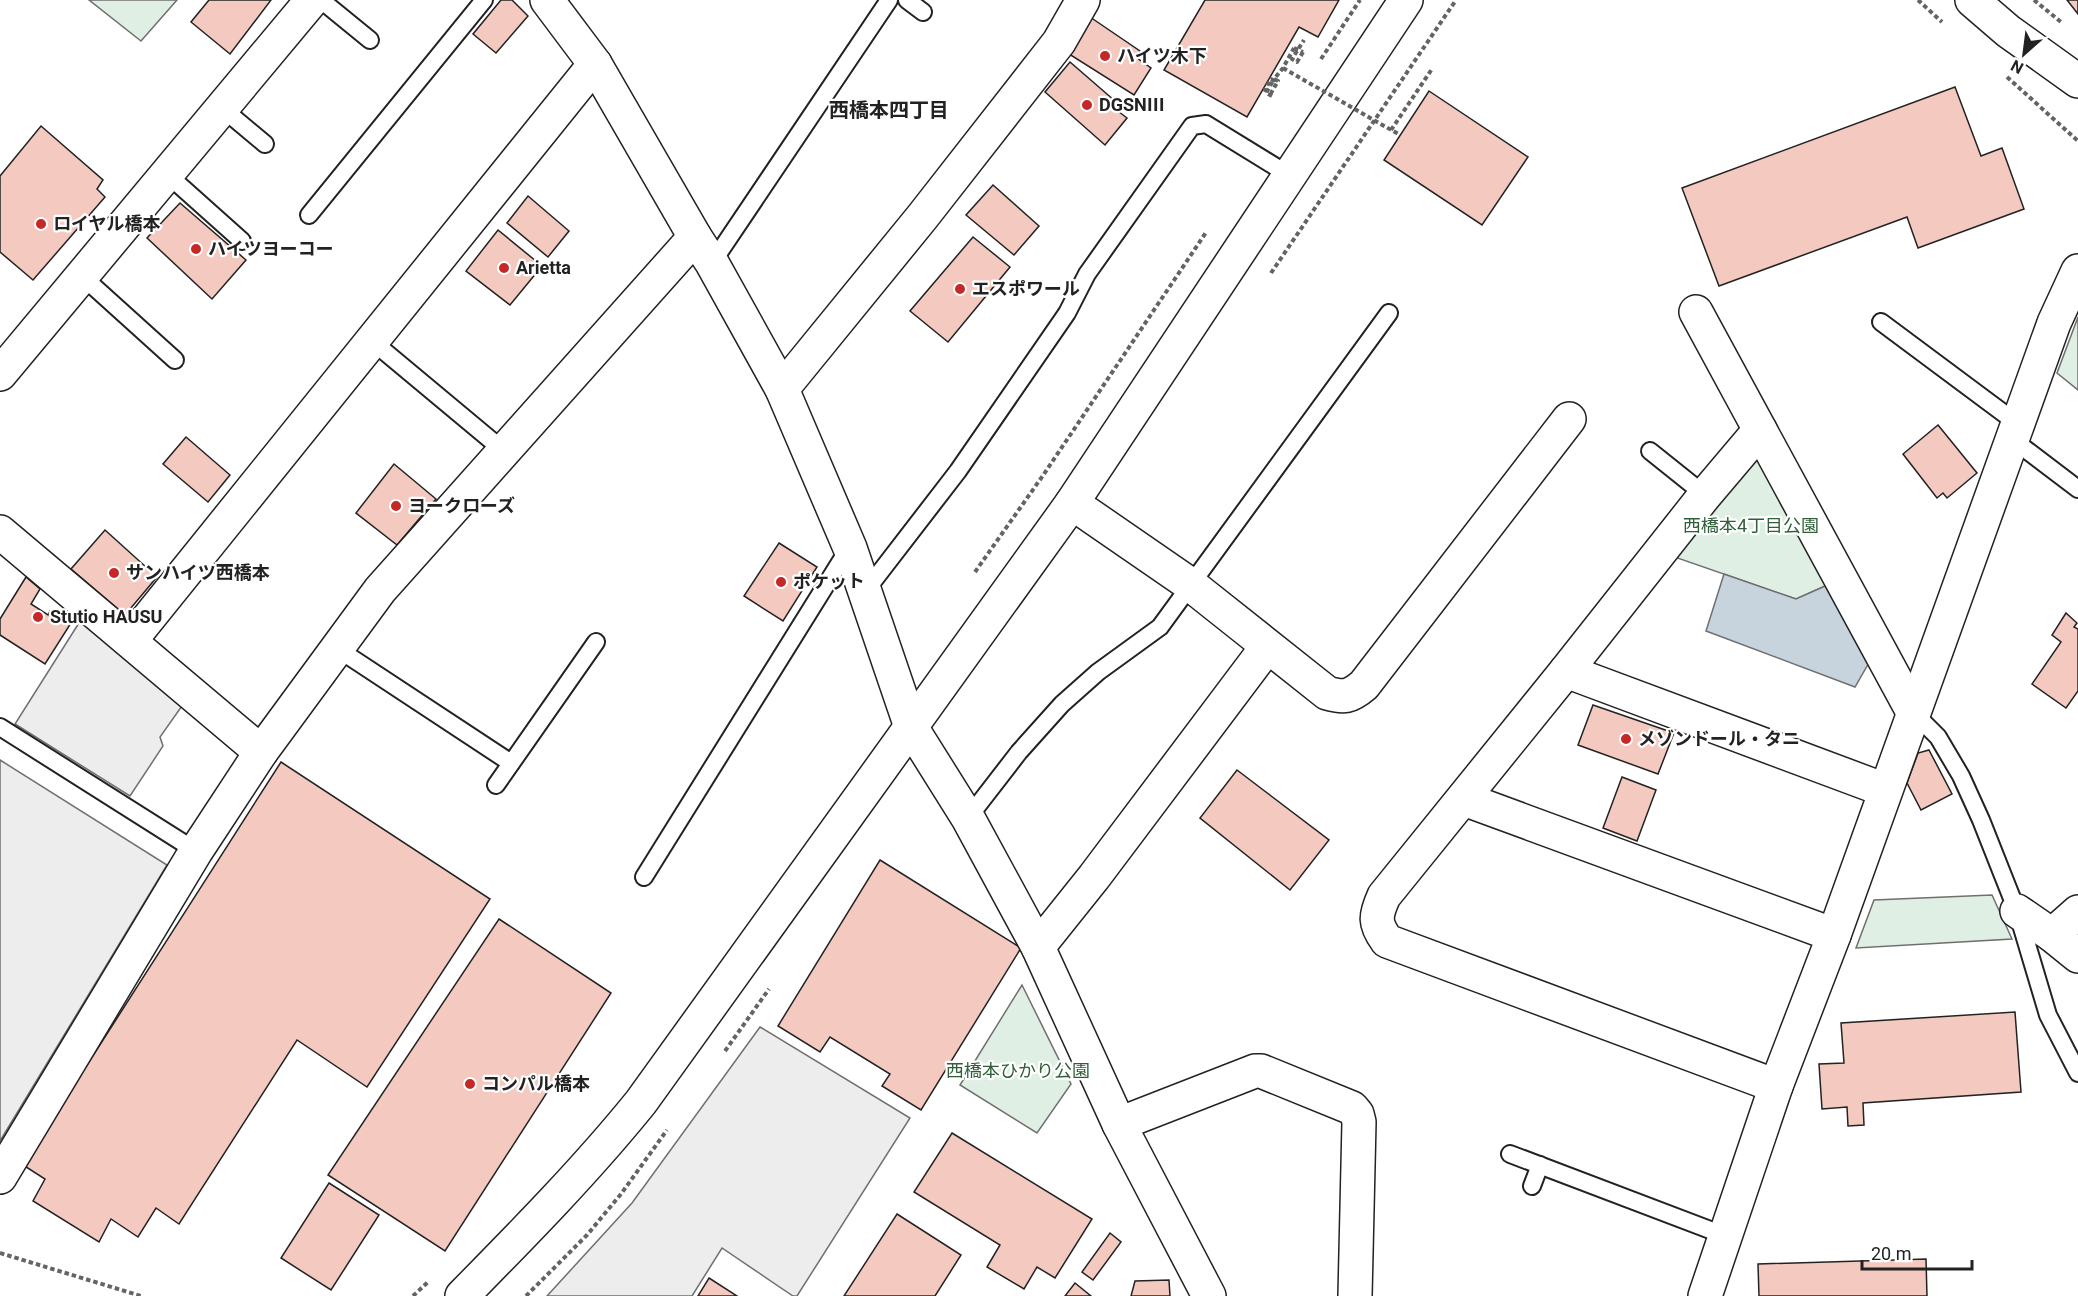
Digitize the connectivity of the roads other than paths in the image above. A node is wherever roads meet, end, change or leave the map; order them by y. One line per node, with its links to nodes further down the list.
1 (312, 0): 14 (street)
2 (321, 0): 11 (lane)
3 (484, 0): 18 (lane)
4 (547, 0): 12 (street)
5 (889, 0): 20 (lane)
6 (907, 0): 10 (lane)
7 (1083, 0): 29 (street)
8 (1406, 0): 17 (street)
9 (1972, 0): 13 (street)
10 (923, 12)
11 (370, 40)
12 (595, 64): 20 (street); 26 (street)
13 (2078, 81)
14 (222, 108): 15 (lane); 16 (street)
15 (265, 144)
16 (167, 174): 19 (lane); 22 (street)
17 (1289, 176): 37 (street); 41 (lane)
18 (309, 214)
19 (242, 241)
20 (703, 250): 29 (street); 33 (street)
21 (2078, 271): 32 (street)
22 (82, 276): 27 (lane); 28 (street)
23 (1696, 312): 31 (street)
24 (1389, 313): 40 (lane)
25 (1881, 322): 32 (lane)
26 (372, 341): 33 (lane); 42 (street)
27 (175, 360)
28 (0, 374)
29 (782, 389): 39 (street)
30 (1569, 419): 44 (street)
31 (1760, 429): 36 (street); 47 (street)
32 (2015, 432): 35 (lane); 47 (street)
33 (504, 451): 45 (street)
34 (1650, 452): 36 (lane)
35 (2078, 489)
36 (1705, 495): 46 (street)
37 (1072, 503): 40 (street); 48 (street)
38 (0, 532): 42 (street)
39 (850, 548): 41 (street); 57 (lane)
40 (1191, 585): 44 (street); 55 (lane)
41 (864, 593): 48 (street)
42 (130, 641): 50 (street)
43 (596, 642): 51 (lane)
44 (1268, 647): 62 (street)
45 (338, 648): 50 (street); 51 (lane)
46 (1566, 671): 53 (street); 54 (street)
47 (1913, 712): 53 (street); 58 (lane)
48 (912, 727): 55 (street); 72 (street)
49 (0, 728): 56 (lane)
50 (261, 752): 56 (street)
51 (511, 764): 52 (lane)
52 (496, 785)
53 (1885, 790): 60 (street)
54 (1464, 799): 60 (street); 65 (street)
55 (968, 818): 62 (street)
56 (196, 851): 69 (street)
57 (644, 877)
58 (2017, 911): 61 (street); 64 (lane)
59 (2078, 912): 61 (street)
60 (1834, 935): 65 (street)
61 (2052, 935): 63 (street)
62 (1038, 947): 66 (street)
63 (2078, 956)
64 (2078, 1073)
65 (1776, 1086): 71 (street)
66 (1119, 1124): 73 (street); 74 (street)
67 (1510, 1154): 68 (lane)
68 (1540, 1165): 70 (lane); 71 (lane)
69 (0, 1177)
70 (1532, 1186)
71 (1726, 1236): 75 (street)
72 (462, 1296)
73 (1209, 1296)
74 (1355, 1296)
75 (1705, 1296)

